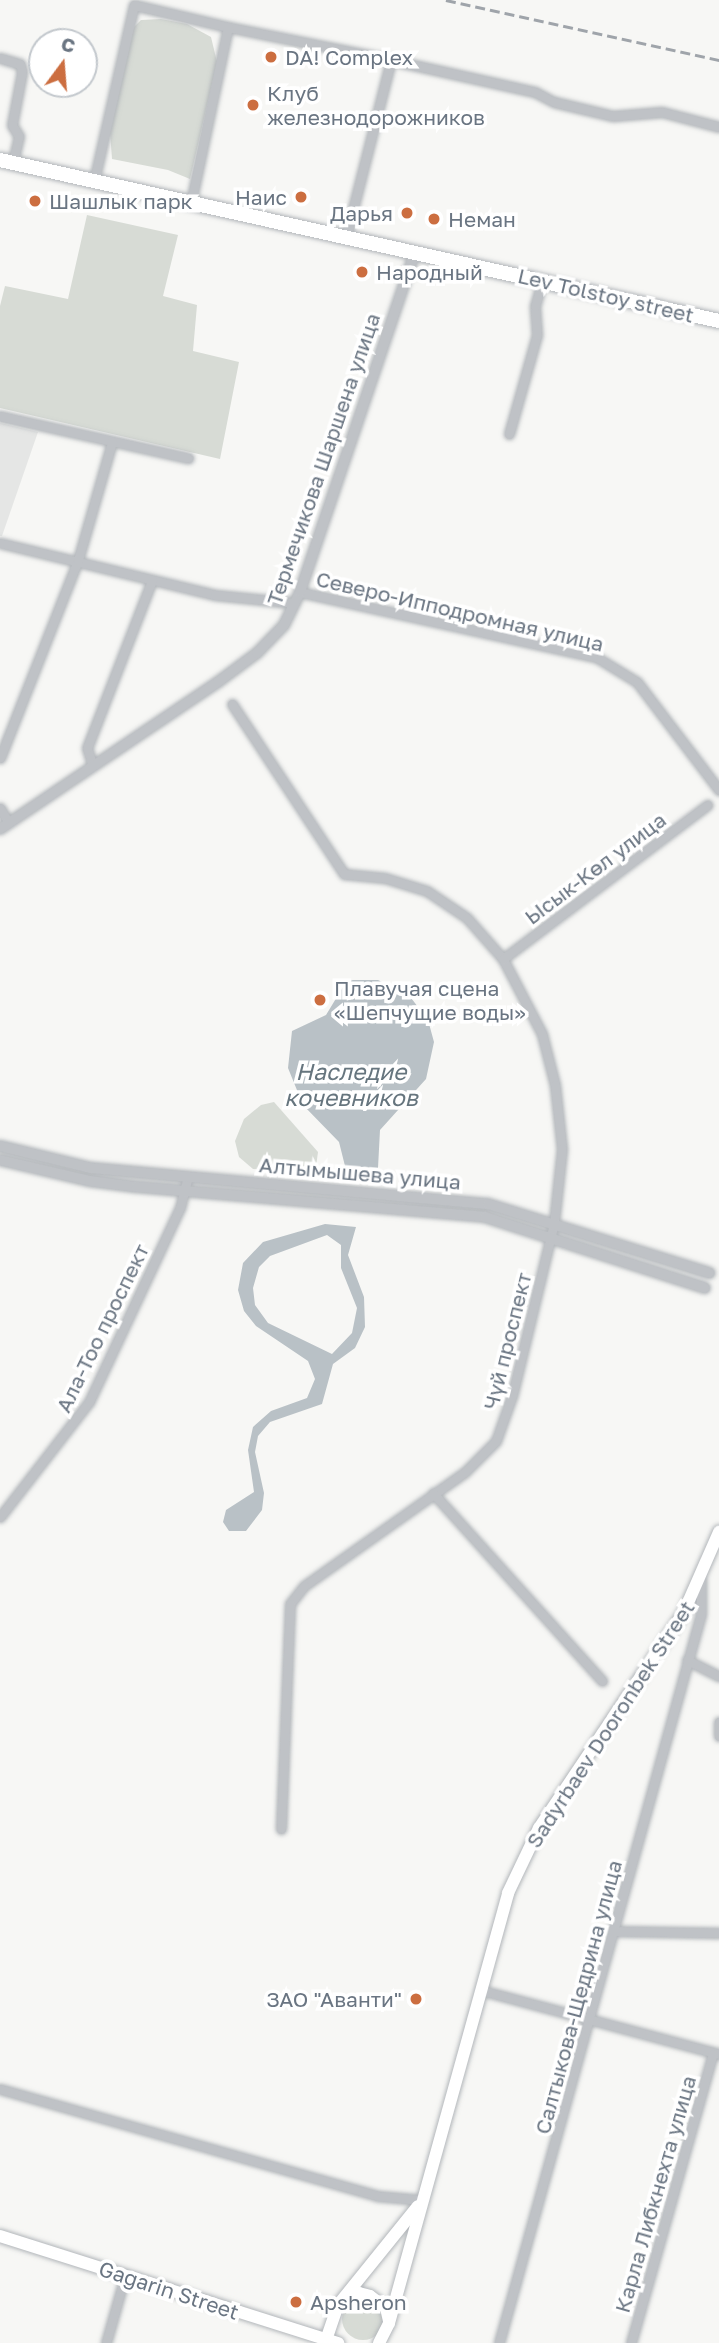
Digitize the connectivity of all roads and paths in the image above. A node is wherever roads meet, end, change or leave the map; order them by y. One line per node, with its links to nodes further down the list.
1 (132, 2): 2 (street); 7 (street)
2 (228, 27): 4 (street); 8 (street)
3 (0, 58): 6 (street)
4 (391, 60): 5 (street); 9 (street)
5 (719, 127)
6 (7, 162): 7 (main road, Lev Tolstoy street)
7 (94, 181): 8 (main road, Lev Tolstoy street)
8 (191, 202): 9 (main road, Lev Tolstoy street)
9 (346, 237): 10 (main road, Lev Tolstoy street)
10 (415, 252): 11 (main road, Lev Tolstoy street); 20 (street, Термечикова Шаршена улица)
11 (542, 281): 12 (main road, Lev Tolstoy street); 14 (street)
12 (719, 321)
13 (0, 416): 15 (street)
14 (509, 434)
15 (112, 442): 16 (street); 18 (street)
16 (188, 458)
17 (0, 543): 18 (street)
18 (78, 560): 19 (street); 23 (street)
19 (152, 580): 21 (street); 24 (street)
20 (300, 592): 21 (street, Термечикова Шаршена улица); 25 (street, Северо-Ипподромная улица)
21 (295, 603): 24 (street, Термечикова Шаршена улица)
22 (232, 704): 29 (street, Чүй проспект)
23 (0, 758)
24 (92, 764): 28 (street, Термечикова Шаршена улица)
25 (719, 790)
26 (707, 805): 29 (street, Ысык-Көл улица)
27 (0, 808): 28 (street)
28 (4, 825)
29 (503, 959): 34 (street, Чүй проспект)
30 (0, 1146): 32 (street, Алтымышева улица)
31 (0, 1160): 33 (street, Алтымышева улица)
32 (188, 1177): 33 (street, Ала-Тоо проспект); 34 (street, Алтымышева улица)
33 (186, 1191): 35 (street, Алтымышева улица); 39 (street, Ала-Тоо проспект)
34 (554, 1223): 35 (street, Чүй проспект); 36 (street, Алтымышева улица)
35 (551, 1237): 37 (street, Алтымышева улица); 38 (street, Чүй проспект)
36 (709, 1273)
37 (705, 1288)
38 (433, 1493): 45 (street); 48 (street, Чүй проспект)
39 (0, 1517)
40 (719, 1532): 41 (main road, Sadyrbaev Dooronbek Street)
41 (716, 1553): 42 (main road, Sadyrbaev Dooronbek Street)
42 (701, 1579): 43 (street, Салтыкова-Щедрина улица); 51 (main road, Sadyrbaev Dooronbek Street)
43 (687, 1660): 44 (street); 49 (street, Салтыкова-Щедрина улица)
44 (719, 1676)
45 (602, 1681)
46 (719, 1722): 47 (street)
47 (719, 1736)
48 (281, 1829)
49 (615, 1931): 50 (street); 52 (street, Салтыкова-Щедрина улица)
50 (719, 1933)
51 (480, 1990): 52 (street); 55 (main road, Sadyrbaev Dooronbek Street)
52 (591, 2022): 53 (street); 63 (street, Салтыкова-Щедрина улица)
53 (716, 2054): 64 (street, Карла Либкнехта улица)
54 (0, 2089): 55 (street)
55 (422, 2200): 58 (main road, Sadyrbaev Dooronbek Street); 59 (main road, Sadyrbaev Dooronbek Street)
56 (0, 2236): 57 (main road, Gagarin Street)
57 (125, 2276): 60 (main road, Gagarin Street); 61 (street)
58 (338, 2305): 59 (main road); 60 (main road, Sadyrbaev Dooronbek Street)
59 (389, 2323): 62 (main road, Sadyrbaev Dooronbek Street)
60 (330, 2342)
61 (106, 2343)
62 (379, 2343)
63 (499, 2343)
64 (631, 2343)

